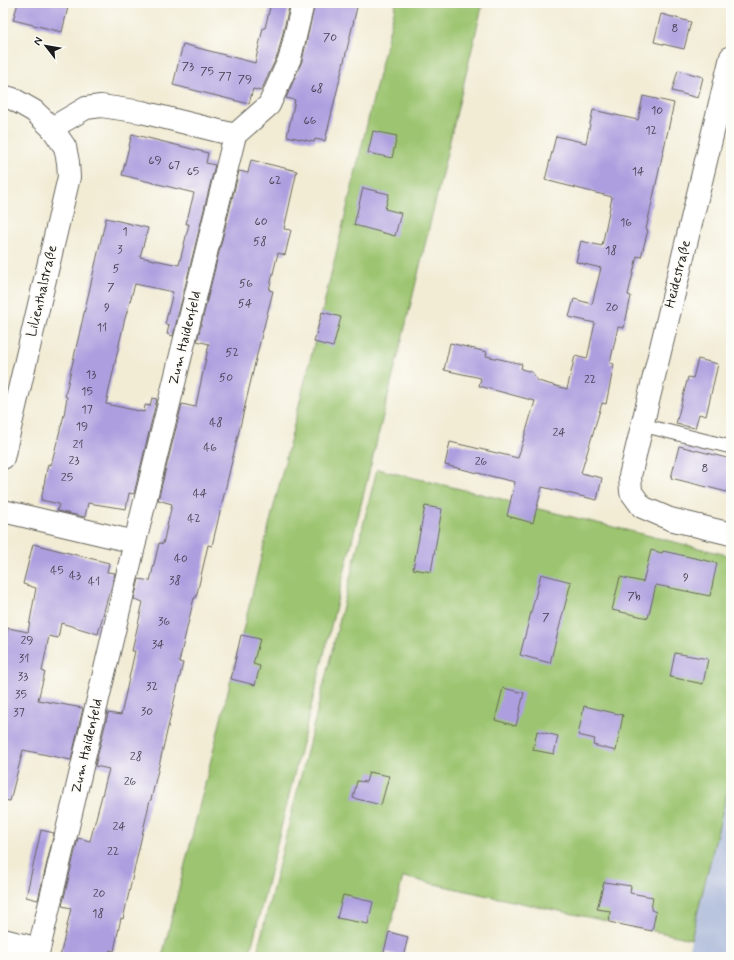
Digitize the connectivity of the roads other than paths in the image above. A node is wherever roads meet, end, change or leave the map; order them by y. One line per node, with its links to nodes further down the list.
1 (303, 3): 5 (street)
2 (731, 57): 6 (street, Heidestraße)
3 (3, 96): 4 (street, Lilienthalstraße)
4 (52, 128): 5 (street); 8 (street, Lilienthalstraße)
5 (234, 135): 11 (street, Zum Haidenfeld)
6 (642, 425): 7 (lane); 10 (street, Heidestraße)
7 (731, 447)
8 (3, 458)
9 (3, 511): 11 (street)
10 (731, 534)
11 (135, 542): 13 (street, Zum Haidenfeld)
12 (3, 940): 13 (street, Zum Haidenfeld)
13 (39, 953)

